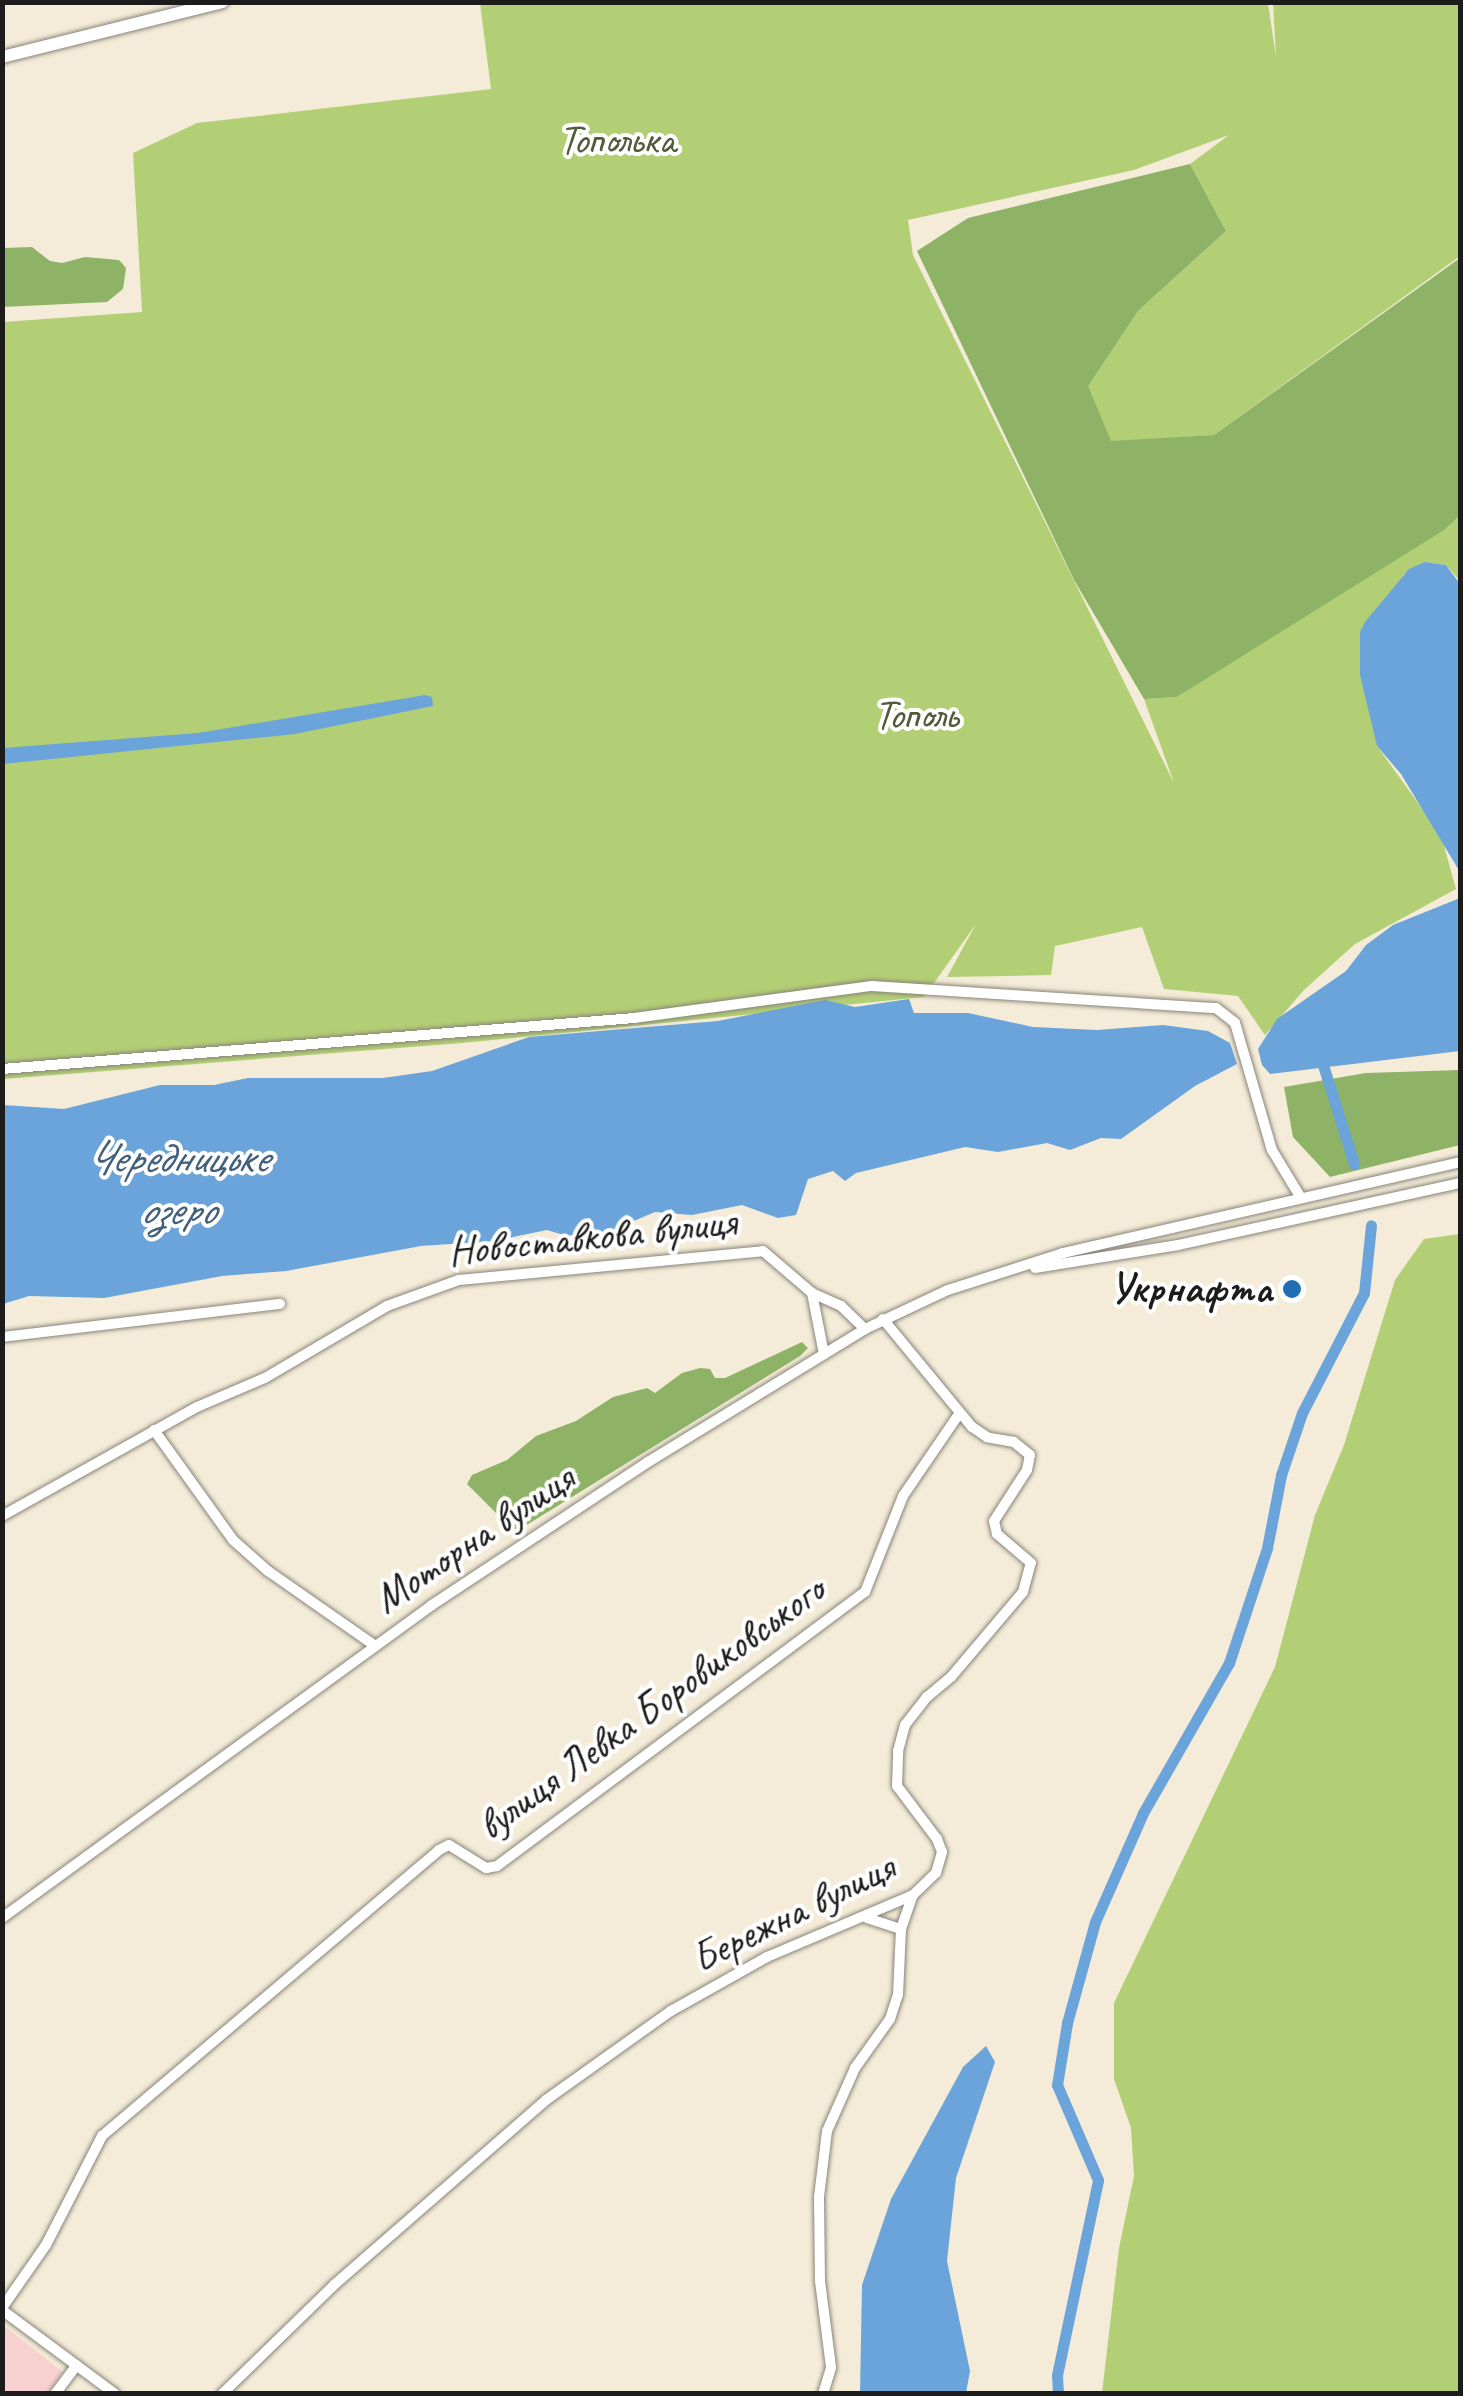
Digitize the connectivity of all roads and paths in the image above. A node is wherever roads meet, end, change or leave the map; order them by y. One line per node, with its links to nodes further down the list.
1 (222, 2): 2 (main road)
2 (2, 57)
3 (2, 1069): 6 (street)
4 (1460, 1162): 6 (street)
5 (1460, 1183): 7 (street)
6 (1301, 1198): 7 (street)
7 (1014, 1270): 10 (street, Моторна вулиця)
8 (812, 1293): 11 (street, Новоставкова вулиця); 13 (street); 15 (street, Новоставкова вулиця)
9 (280, 1304): 12 (street)
10 (883, 1319): 11 (street, Моторна вулиця); 14 (street, Бережна вулиця)
11 (865, 1328): 13 (street, Моторна вулиця)
12 (2, 1336)
13 (824, 1354): 17 (street, Моторна вулиця)
14 (959, 1414): 18 (street, Бережна вулиця); 22 (street, вулиця Левка Боровиковського)
15 (154, 1430): 16 (street, Новоставкова вулиця); 17 (street)
16 (2, 1516)
17 (374, 1645): 19 (street, Моторна вулиця)
18 (912, 1895): 20 (street, Бережна вулиця); 21 (street)
19 (2, 1918)
20 (866, 1918): 21 (street); 26 (street, Бережна вулиця)
21 (901, 1929): 27 (street)
22 (2, 2309): 23 (street)
23 (76, 2365): 24 (street); 25 (street)
24 (55, 2394)
25 (115, 2394)
26 (222, 2394)
27 (822, 2394)

